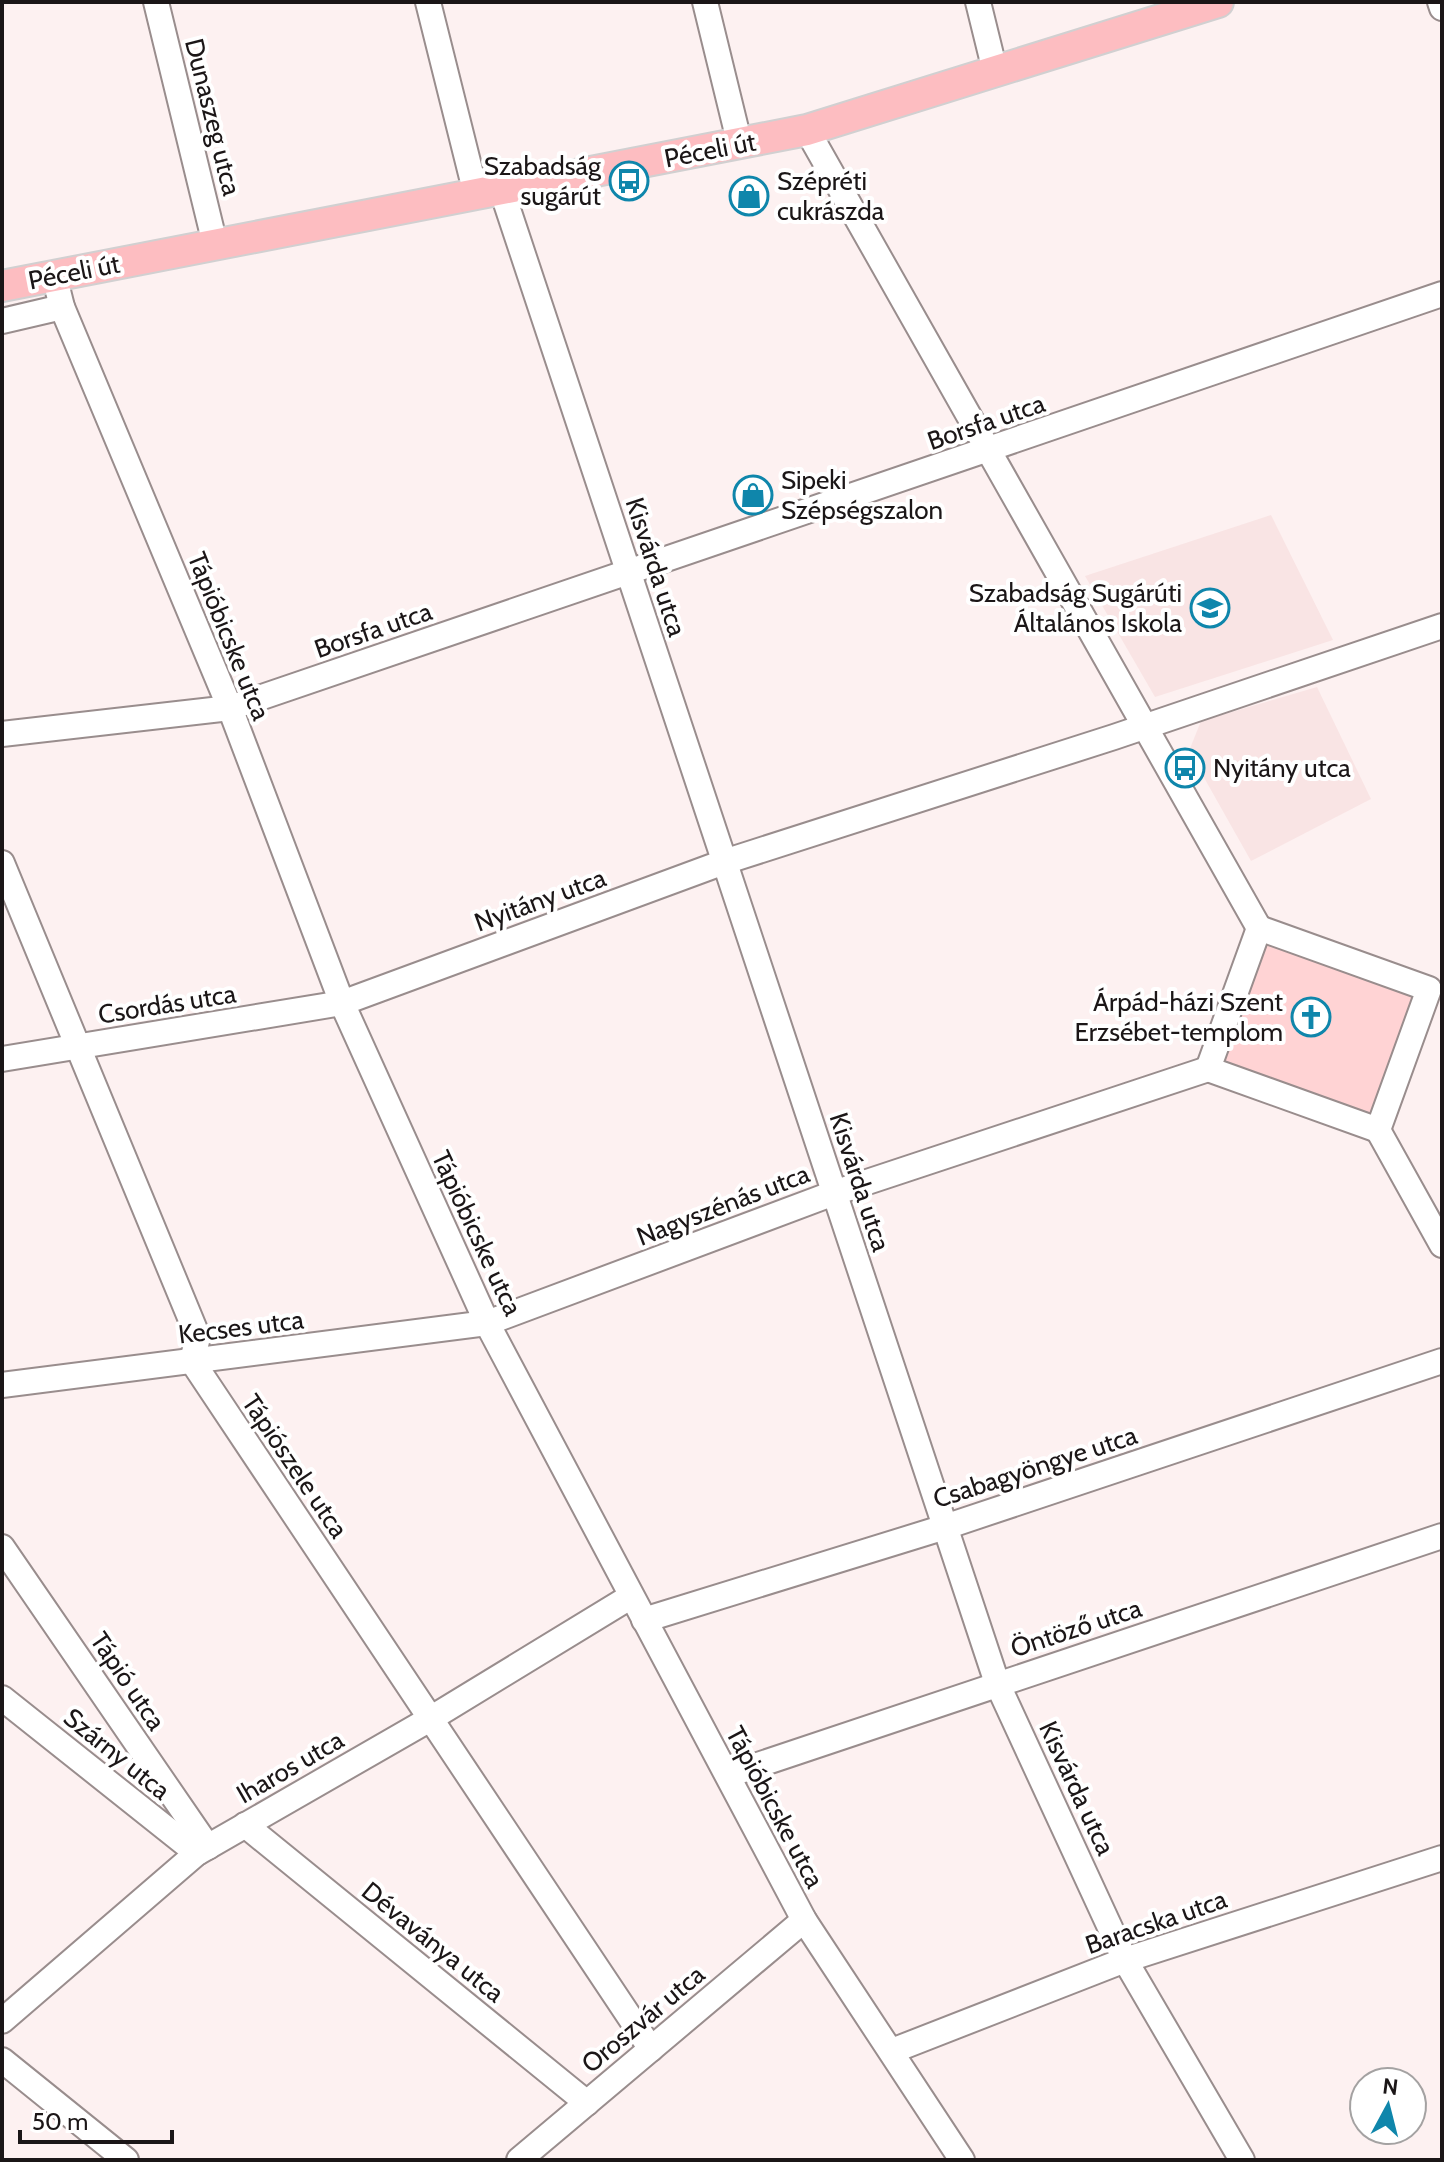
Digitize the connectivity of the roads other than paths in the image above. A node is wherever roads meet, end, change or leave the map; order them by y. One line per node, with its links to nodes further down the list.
1 (156, 2): 12 (street, Dunaszeg utca)
2 (428, 2): 11 (street, Kisvárda utca)
3 (705, 2): 10 (street)
4 (978, 2): 8 (street)
5 (1218, 2): 8 (main road, Péceli út)
6 (1440, 2): 7 (street)
7 (1442, 8)
8 (995, 71): 9 (main road, Péceli út)
9 (807, 130): 10 (main road, Péceli út); 18 (street)
10 (740, 145): 11 (main road, Péceli út)
11 (489, 191): 12 (main road, Péceli út); 19 (street, Kisvárda utca)
12 (215, 244): 13 (main road, Péceli út)
13 (54, 275): 14 (main road, Péceli út); 16 (street, Tápióbicske utca)
14 (2, 286)
15 (1442, 294): 18 (street, Borsfa utca)
16 (62, 307): 17 (street); 21 (street, Tápióbicske utca)
17 (2, 321)
18 (987, 452): 19 (street, Borsfa utca); 22 (street)
19 (628, 572): 21 (street, Borsfa utca); 24 (street, Kisvárda utca)
20 (1442, 626): 22 (street, Nyitány utca)
21 (230, 708): 23 (street, Borsfa utca); 28 (street, Tápióbicske utca)
22 (1144, 727): 24 (street, Nyitány utca); 26 (street)
23 (2, 734)
24 (724, 862): 28 (street, Nyitány utca); 33 (street, Kisvárda utca)
25 (2, 863): 29 (street)
26 (1259, 928): 27 (street); 31 (street)
27 (1435, 987): 32 (street)
28 (342, 1003): 29 (street, Csordás utca); 35 (street, Tápióbicske utca)
29 (76, 1047): 30 (street, Csordás utca); 36 (street)
30 (2, 1059)
31 (1208, 1069): 32 (street); 33 (street, Nagyszénás utca)
32 (1378, 1130): 34 (street)
33 (834, 1193): 35 (street, Nagyszénás utca); 39 (street, Kisvárda utca)
34 (1442, 1245)
35 (487, 1323): 36 (street, Kecses utca); 42 (street, Tápióbicske utca)
36 (192, 1361): 38 (street, Kecses utca); 46 (street, Tápiószele utca)
37 (1442, 1361): 39 (street, Csabagyöngye utca)
38 (2, 1385)
39 (945, 1527): 43 (street, Csabagyöngye utca); 44 (street, Kisvárda utca)
40 (1442, 1536): 44 (street, Öntöző utca)
41 (2, 1547): 49 (street, Tápió utca)
42 (630, 1597): 43 (street, Tápióbicske utca); 46 (street, Iharos utca)
43 (644, 1620): 47 (street, Tápióbicske utca)
44 (997, 1683): 47 (street, Öntöző utca); 52 (street, Kisvárda utca)
45 (2, 1698): 49 (street, Szárny utca)
46 (430, 1719): 48 (street, Iharos utca); 54 (street, Tápiószele utca)
47 (728, 1775): 51 (street, Tápióbicske utca)
48 (245, 1825): 49 (street, Iharos utca); 57 (street, Dévaványa utca)
49 (203, 1850): 53 (street, Iharos utca)
50 (1442, 1858): 52 (street, Baracska utca)
51 (804, 1920): 54 (street, Oroszvár utca); 55 (street, Tápióbicske utca)
52 (1125, 1960): 55 (street, Baracska utca); 61 (street, Kisvárda utca)
53 (2, 2021)
54 (651, 2049): 57 (street, Oroszvár utca)
55 (892, 2051): 58 (street, Tápióbicske utca)
56 (2, 2060): 59 (street)
57 (587, 2103): 60 (street, Oroszvár utca)
58 (951, 2156)
59 (126, 2160)
60 (519, 2160)
61 (1242, 2160)

